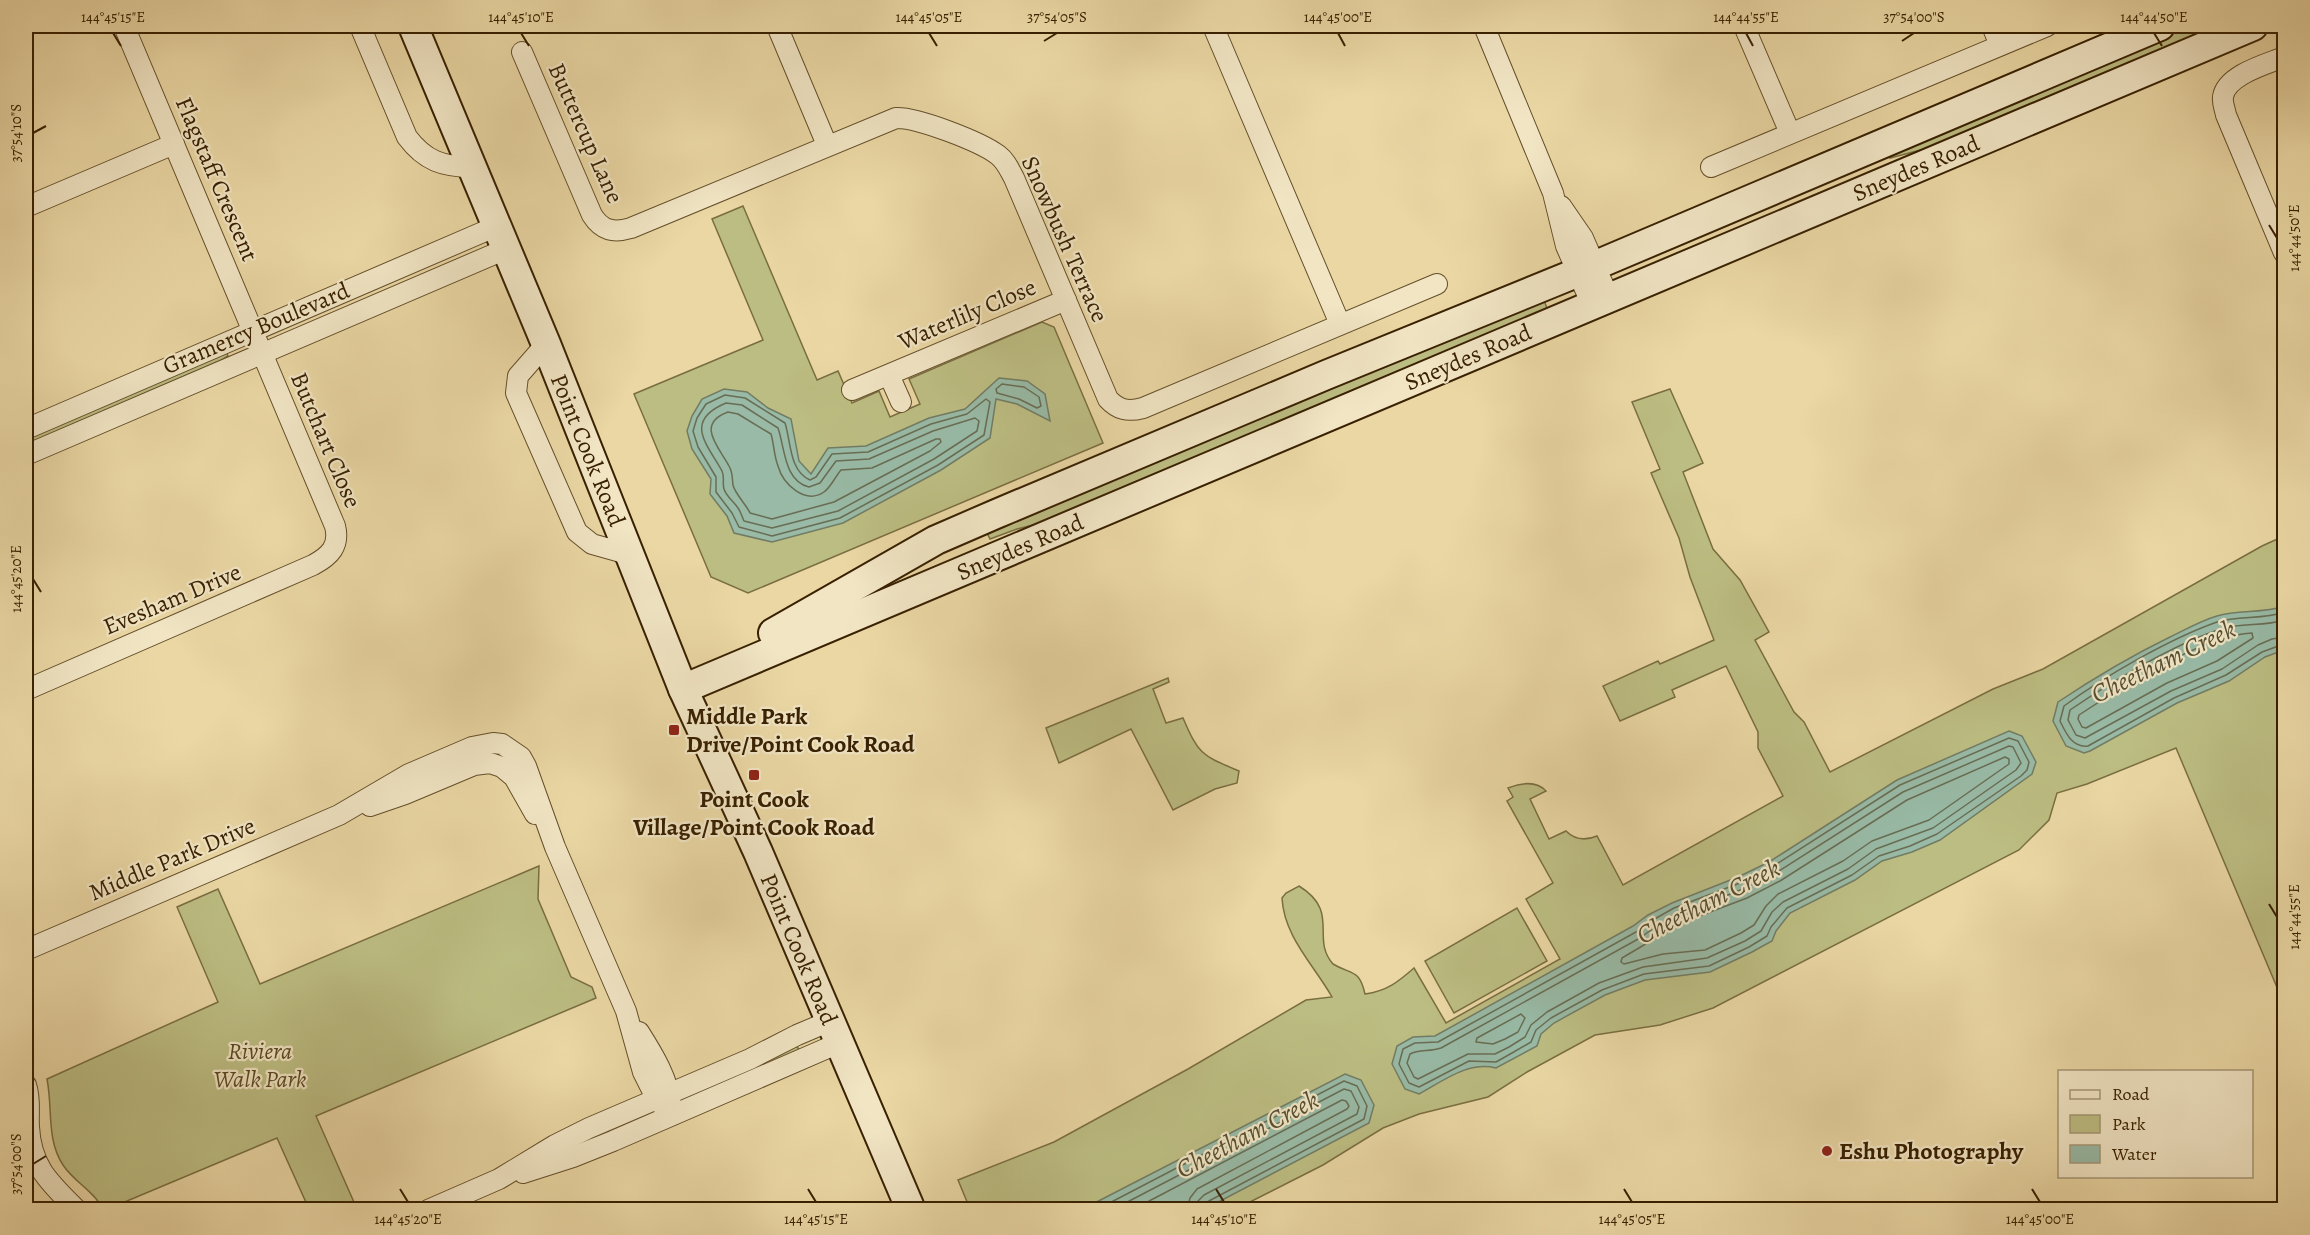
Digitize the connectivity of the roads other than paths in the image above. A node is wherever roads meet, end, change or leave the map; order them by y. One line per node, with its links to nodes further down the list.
1 (124, 26): 16 (street, Flagstaff Crescent)
2 (360, 26): 18 (street)
3 (413, 26): 18 (main road, Point Cook Road)
4 (777, 26): 17 (street)
5 (1213, 26): 28 (street)
6 (1484, 26): 24 (street)
7 (1744, 26): 15 (street)
8 (1992, 26): 12 (street)
9 (2047, 26): 12 (street)
10 (2160, 26): 24 (main road, Sneydes Road)
11 (2253, 26): 27 (main road, Sneydes Road)
12 (2000, 45): 15 (street)
13 (522, 52): 21 (street, Buttercup Lane)
14 (2284, 57): 23 (street)
15 (1790, 133): 19 (street)
16 (174, 144): 20 (street); 29 (street, Flagstaff Crescent)
17 (827, 145): 21 (street, Snowbush Terrace); 26 (street, Snowbush Terrace)
18 (473, 167): 22 (main road, Point Cook Road)
19 (1711, 167)
20 (26, 207)
21 (608, 230)
22 (502, 237): 29 (street, Gramercy Boulevard); 30 (main road, Point Cook Road); 31 (street, Gramercy Boulevard)
23 (2284, 253)
24 (1587, 269): 27 (street); 39 (main road, Sneydes Road)
25 (1437, 284): 28 (street, Snowbush Terrace)
26 (1066, 300): 28 (street, Snowbush Terrace); 32 (street, Waterlily Close)
27 (1600, 302): 39 (main road, Sneydes Road)
28 (1340, 324)
29 (253, 331): 31 (street, Flagstaff Crescent); 35 (street, Gramercy Boulevard)
30 (546, 344): 38 (main road, Point Cook Road); 38 (street, Point Cook Road)
31 (262, 353): 36 (street, Gramercy Boulevard); 37 (street, Butchart Close)
32 (889, 375): 33 (street, Waterlily Close); 34 (street, Waterlily Close)
33 (852, 390)
34 (901, 402)
35 (26, 429)
36 (26, 455)
37 (334, 548): 40 (street, Evesham Drive)
38 (631, 555): 39 (main road, Point Cook Road)
39 (680, 682): 42 (main road, Point Cook Road)
40 (26, 690)
41 (26, 950): 44 (street, Middle Park Drive)
42 (835, 1032): 44 (street); 45 (street); 49 (main road, Point Cook Road)
43 (26, 1085): 47 (street)
44 (663, 1097): 45 (street, Middle Park Drive); 46 (street)
45 (672, 1115): 46 (street)
46 (499, 1179): 48 (street)
47 (77, 1209)
48 (428, 1209)
49 (911, 1209)

